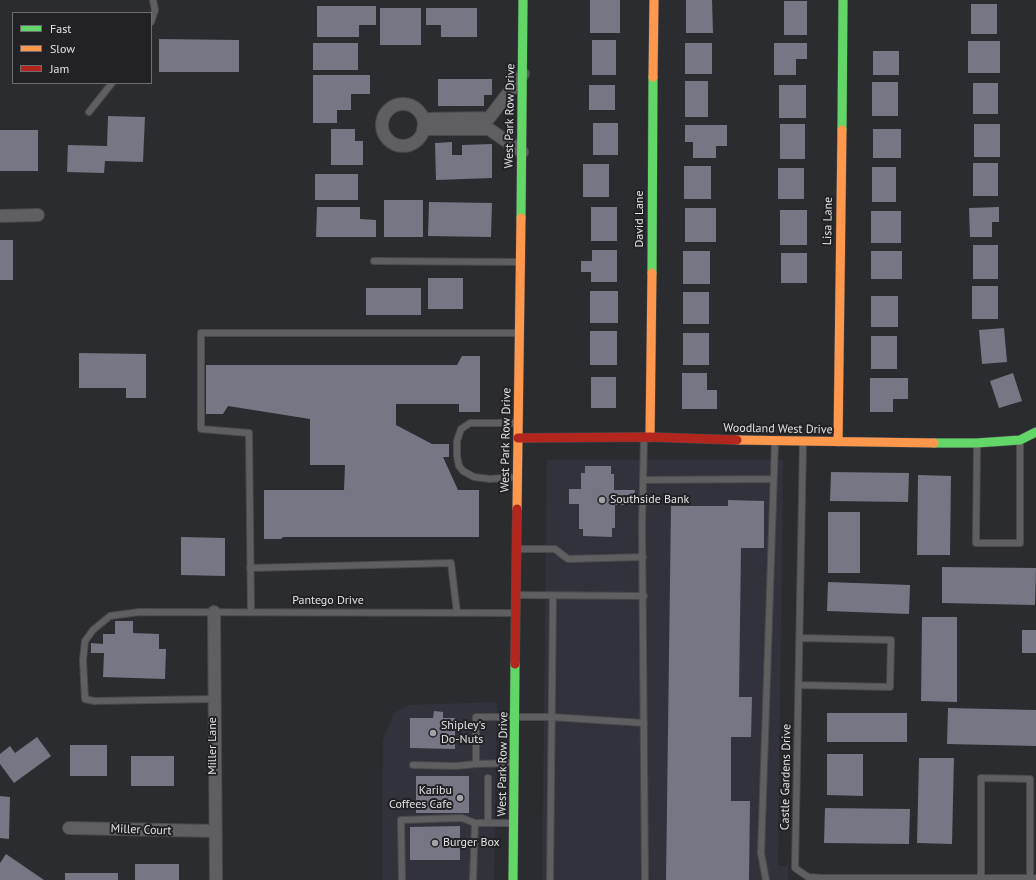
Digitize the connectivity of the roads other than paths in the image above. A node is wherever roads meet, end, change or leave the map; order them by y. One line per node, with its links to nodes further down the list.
1 (153, 0): 5 (lane)
2 (524, 0): 6 (street, West Park Row Drive)
3 (654, 0): 20 (street, David Lane)
4 (843, 0): 24 (street, Lisa Lane)
5 (152, 19)
6 (523, 74): 9 (street); 11 (street, West Park Row Drive)
7 (111, 84): 8 (lane)
8 (89, 112)
9 (489, 123): 10 (street); 11 (street)
10 (423, 124)
11 (522, 152): 15 (street, West Park Row Drive)
12 (38, 215): 13 (street)
13 (0, 216)
14 (374, 261): 15 (lane)
15 (520, 262): 16 (street, West Park Row Drive)
16 (520, 334): 17 (street, West Park Row Drive); 31 (lane)
17 (519, 423): 19 (street, West Park Row Drive); 26 (lane)
18 (1036, 432): 21 (street, Woodland West Drive)
19 (518, 438): 20 (street, Woodland West Drive); 26 (street, West Park Row Drive)
20 (647, 438): 22 (street, Woodland West Drive); 28 (lane)
21 (1020, 440): 25 (street, Woodland West Drive); 25 (lane)
22 (775, 441): 23 (street, Woodland West Drive); 27 (lane)
23 (803, 442): 24 (street, Woodland West Drive); 39 (lane, Castle Gardens Drive)
24 (838, 442): 25 (street, Woodland West Drive)
25 (977, 444)
26 (518, 477): 29 (street, West Park Row Drive)
27 (773, 479): 28 (lane); 62 (lane)
28 (643, 480): 30 (lane)
29 (517, 549): 30 (lane); 32 (street, West Park Row Drive)
30 (643, 558): 34 (lane)
31 (250, 568): 36 (lane); 37 (lane)
32 (516, 595): 33 (lane); 38 (street, West Park Row Drive)
33 (552, 596): 34 (lane); 42 (lane)
34 (644, 596): 44 (lane)
35 (214, 612): 36 (lane, Pantego Drive); 41 (street, Miller Lane); 41 (lane, Pantego Drive)
36 (251, 612): 37 (lane, Pantego Drive)
37 (456, 613): 38 (lane, Pantego Drive)
38 (516, 613): 43 (street, West Park Row Drive)
39 (800, 638): 40 (lane, Castle Gardens Drive); 40 (lane)
40 (799, 685): 54 (lane, Castle Gardens Drive)
41 (213, 699): 53 (street, Miller Lane)
42 (551, 717): 43 (lane); 44 (lane); 60 (lane)
43 (515, 718): 45 (street, West Park Row Drive); 46 (lane)
44 (644, 723): 61 (lane)
45 (515, 763): 46 (lane); 51 (street, West Park Row Drive)
46 (476, 764): 47 (lane)
47 (413, 765)
48 (488, 778): 50 (lane)
49 (474, 823): 50 (lane); 57 (lane); 58 (lane)
50 (488, 823): 51 (lane)
51 (514, 823): 59 (street, West Park Row Drive)
52 (68, 828): 53 (street, Miller Court)
53 (214, 831): 56 (street, Miller Lane)
54 (981, 878): 55 (lane, Castle Gardens Drive); 55 (lane)
55 (1033, 878)
56 (216, 880)
57 (402, 880)
58 (473, 880)
59 (513, 880)
60 (550, 880)
61 (645, 880)
62 (766, 880)

